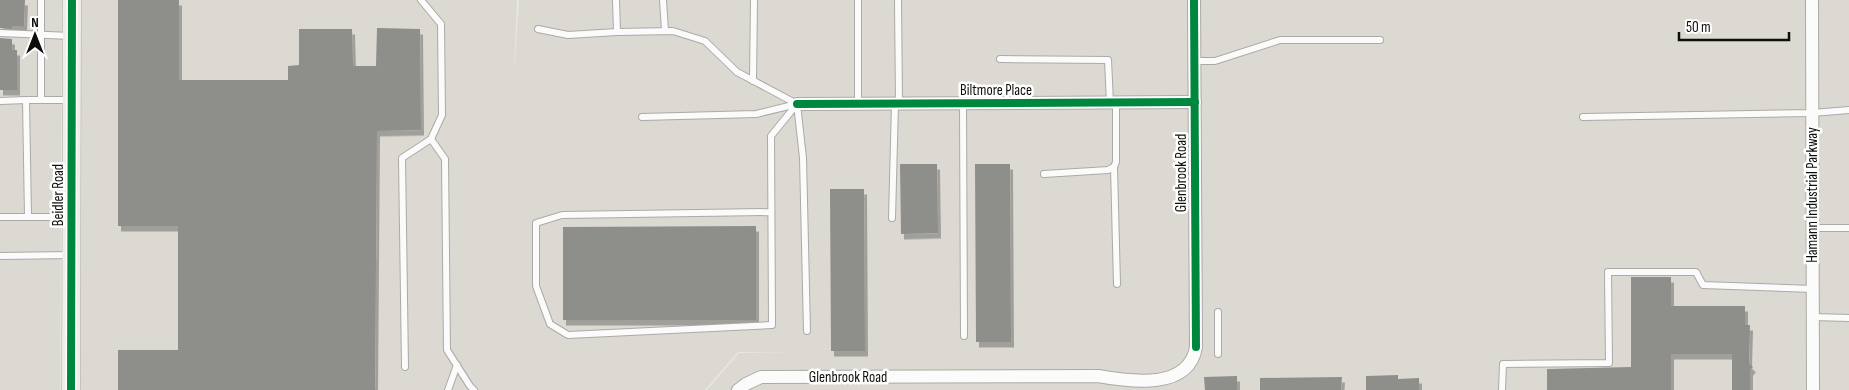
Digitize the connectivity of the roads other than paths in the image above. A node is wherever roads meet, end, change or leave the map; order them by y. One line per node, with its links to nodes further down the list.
1 (41, 0): 15 (lane)
2 (72, 0): 16 (street, Beidler Road)
3 (421, 0): 35 (lane)
4 (616, 0): 13 (lane)
5 (663, 0): 12 (lane)
6 (754, 0): 20 (lane)
7 (858, 0): 28 (lane)
8 (898, 0): 29 (lane)
9 (1194, 0): 19 (street, Glenbrook Road)
10 (1812, 0): 32 (street, Hamann Industrial Parkway)
11 (538, 29): 13 (lane)
12 (665, 31): 13 (lane); 20 (lane)
13 (617, 32)
14 (0, 33): 15 (lane)
15 (41, 34): 16 (lane); 22 (lane)
16 (72, 36): 23 (street, Beidler Road)
17 (1380, 40): 19 (lane)
18 (1000, 58): 26 (lane)
19 (1195, 61): 25 (street, Glenbrook Road)
20 (753, 81): 27 (lane)
21 (26, 100): 22 (lane); 24 (lane); 41 (lane)
22 (41, 100): 23 (lane)
23 (72, 100): 39 (street, Beidler Road)
24 (0, 101)
25 (1195, 102): 26 (street, Biltmore Place); 60 (street, Glenbrook Road)
26 (1113, 103): 30 (street, Biltmore Place); 36 (lane)
27 (797, 104): 28 (street, Biltmore Place); 33 (lane); 38 (lane); 52 (lane)
28 (858, 104): 29 (street, Biltmore Place)
29 (897, 104): 30 (street, Biltmore Place); 42 (lane)
30 (963, 104): 53 (lane)
31 (1849, 110): 32 (lane)
32 (1812, 113): 34 (lane); 43 (street, Hamann Industrial Parkway)
33 (642, 117)
34 (1583, 117)
35 (432, 139): 55 (lane); 56 (lane)
36 (1114, 167): 37 (lane); 47 (lane)
37 (1044, 174)
38 (771, 212): 38 (lane)
39 (72, 216): 41 (lane); 45 (street, Beidler Road)
40 (0, 217): 41 (lane)
41 (28, 217)
42 (892, 218)
43 (1813, 228): 44 (lane); 48 (street, Hamann Industrial Parkway)
44 (1849, 228)
45 (71, 254): 46 (lane); 57 (street, Beidler Road)
46 (0, 256)
47 (1117, 284)
48 (1813, 289): 50 (street, Hamann Industrial Parkway); 61 (lane)
49 (1218, 312): 54 (lane)
50 (1813, 317): 51 (lane); 62 (street, Hamann Industrial Parkway)
51 (1849, 318)
52 (807, 331)
53 (964, 336)
54 (1218, 354)
55 (457, 366): 58 (lane); 59 (lane)
56 (405, 367)
57 (71, 390)
58 (448, 390)
59 (474, 390)
60 (738, 390)
61 (1502, 390)
62 (1813, 390)

